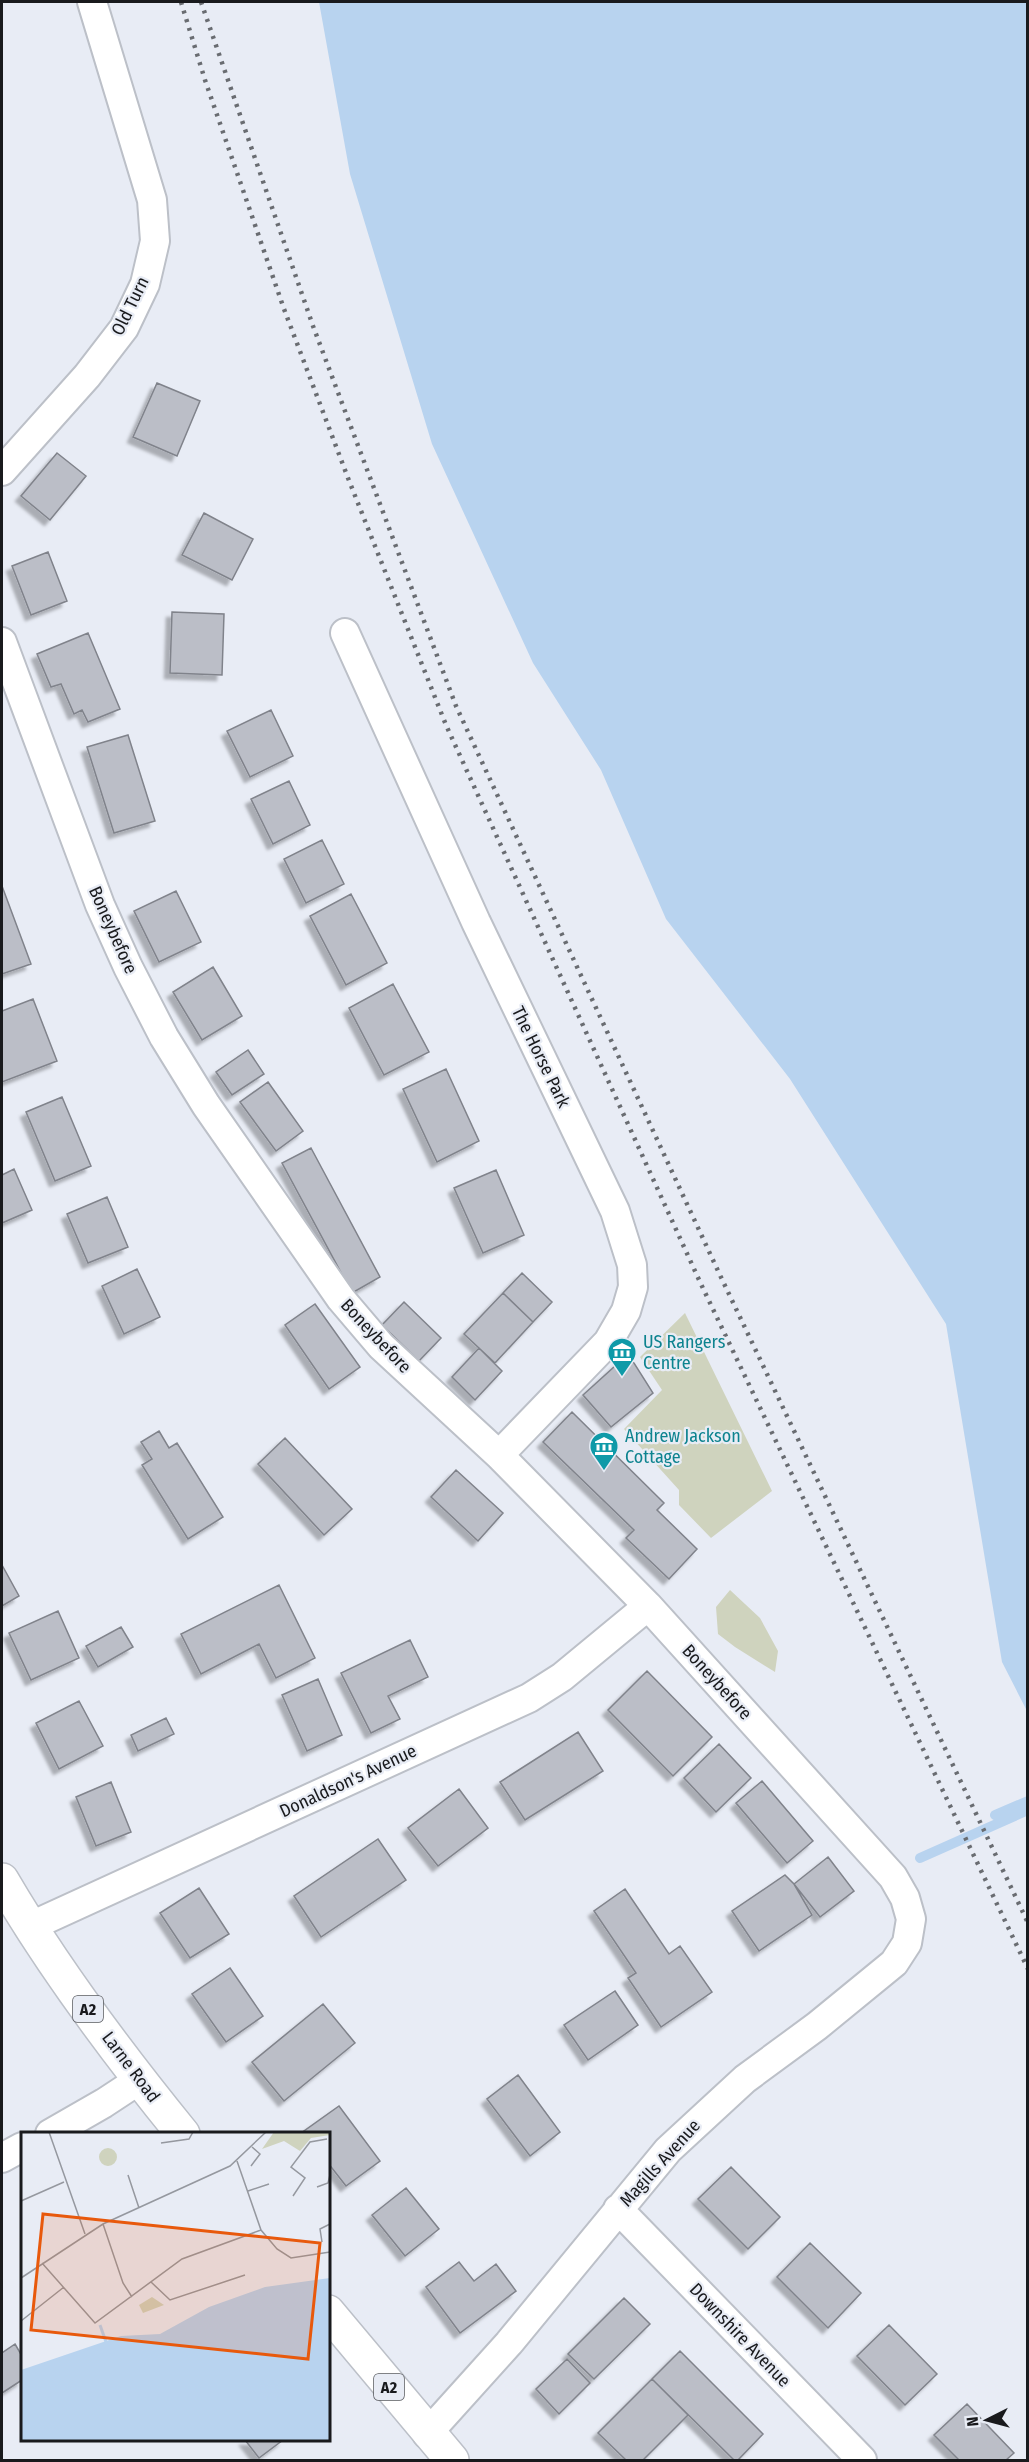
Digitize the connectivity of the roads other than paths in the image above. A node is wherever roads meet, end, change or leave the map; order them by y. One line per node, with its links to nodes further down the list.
1 (92, 2): 2 (street, Old Turn)
2 (2, 471)
3 (345, 633): 5 (street, The Horse Park)
4 (2, 642): 5 (street, Boneybefore)
5 (499, 1455): 6 (street, Boneybefore)
6 (648, 1606): 8 (street, Boneybefore); 9 (street, Donaldson's Avenue)
7 (2, 1880): 9 (main road, Larne Road / A2)
8 (911, 1919): 15 (street, Magills Avenue)
9 (29, 1927): 10 (main road, Larne Road / A2)
10 (139, 2080): 11 (street); 12 (main road, Larne Road / A2)
11 (52, 2132)
12 (182, 2132)
13 (21, 2148): 14 (street)
14 (2, 2158)
15 (618, 2209): 17 (street, Magills Avenue); 19 (street, Downshire Avenue)
16 (330, 2314): 17 (main road, A2)
17 (428, 2434): 18 (main road, A2)
18 (452, 2460)
19 (862, 2460)

